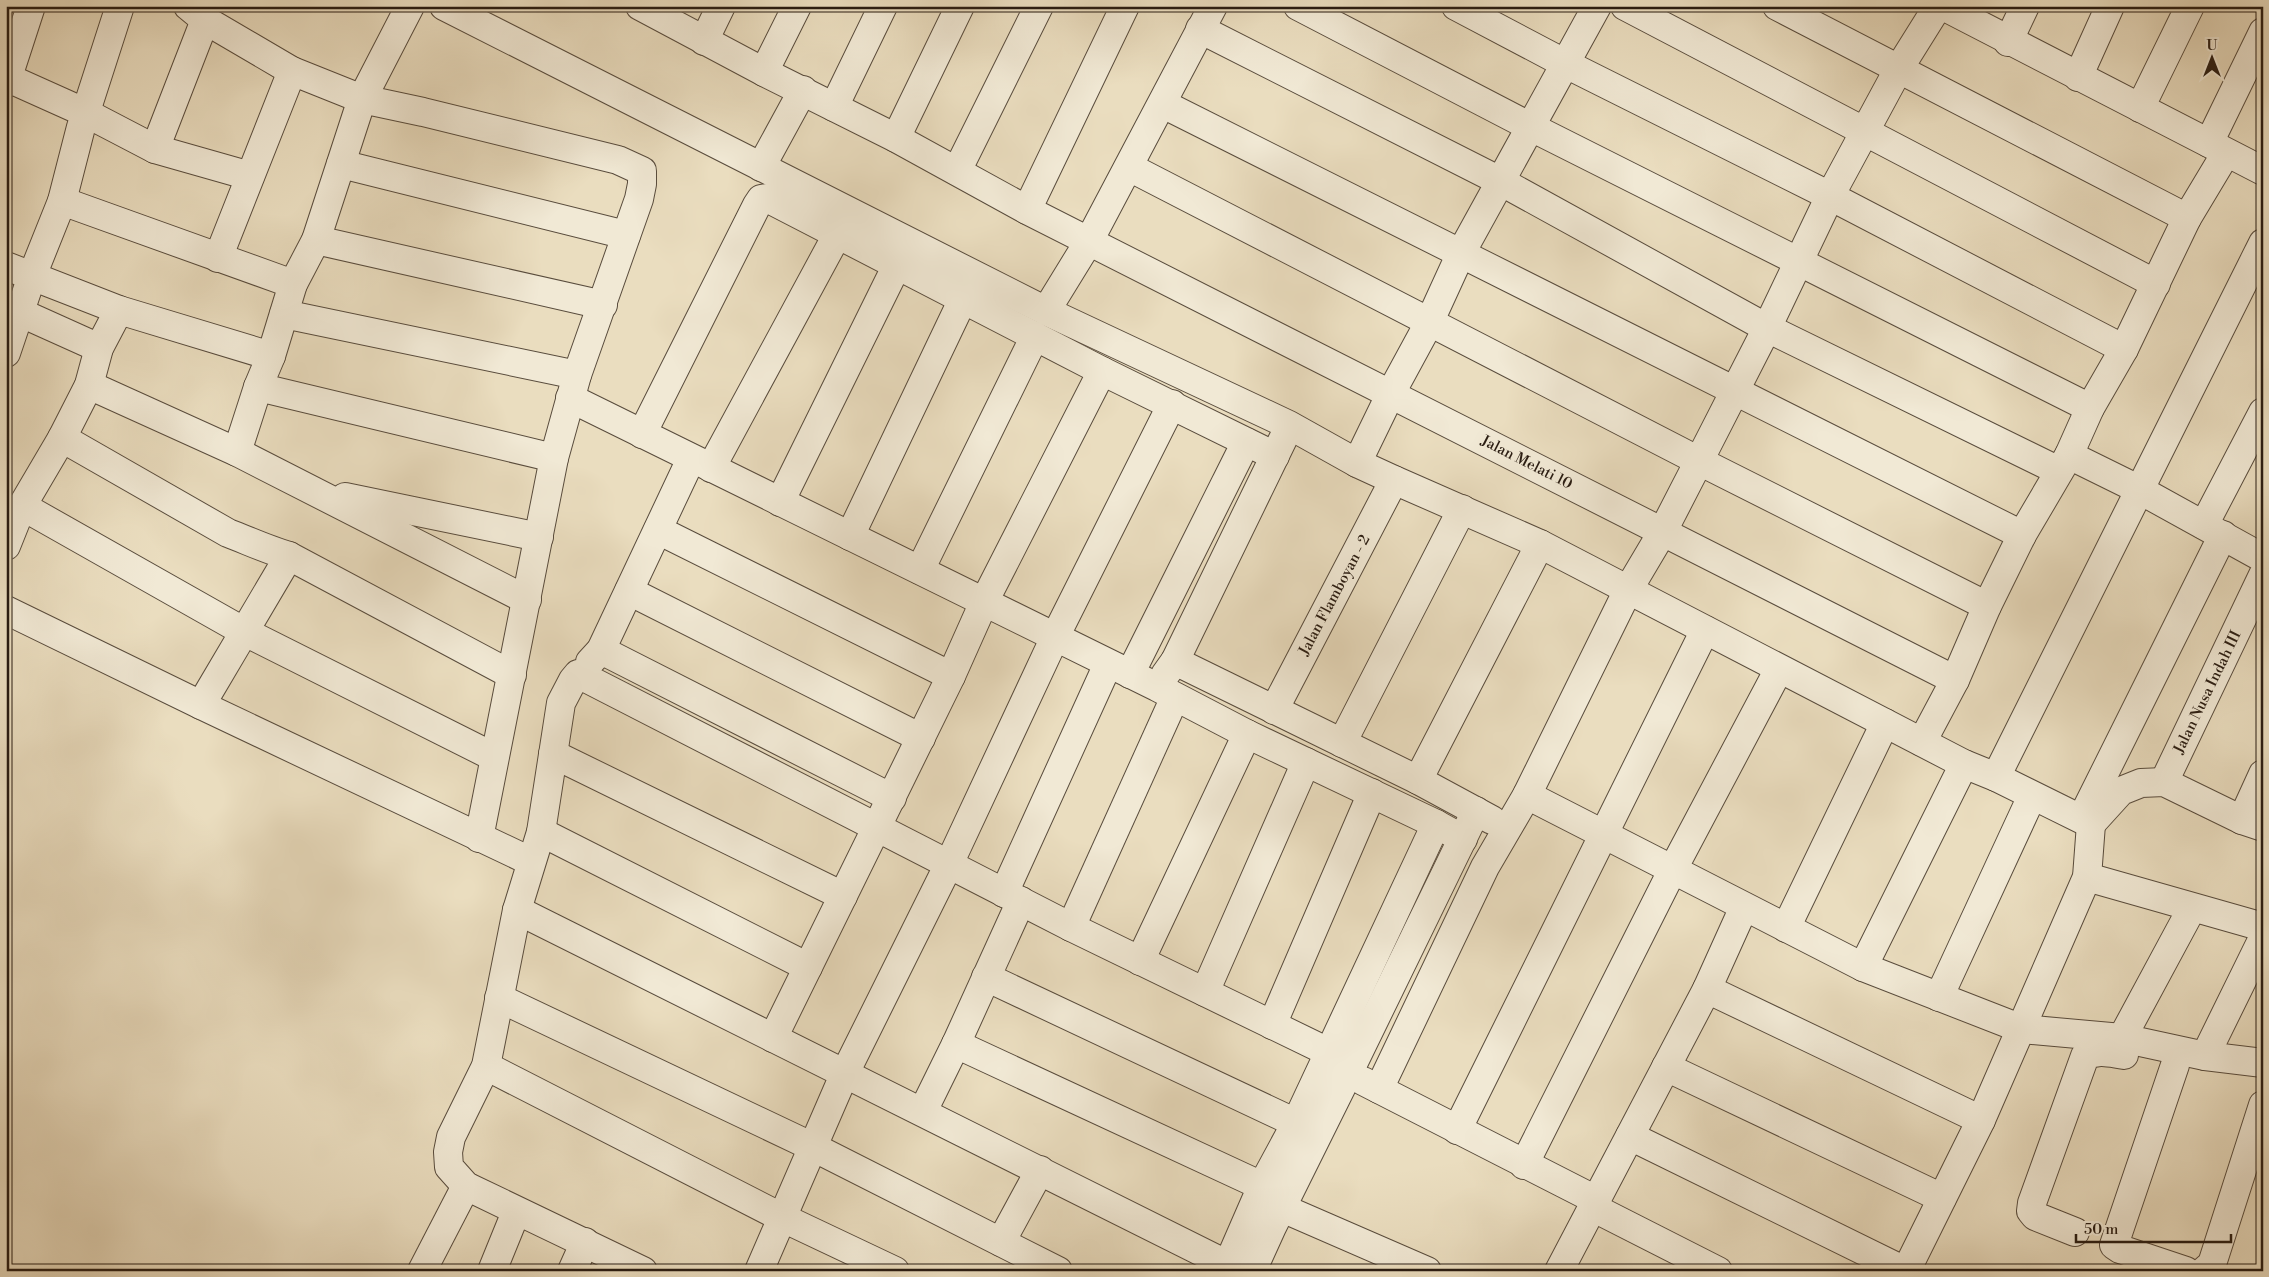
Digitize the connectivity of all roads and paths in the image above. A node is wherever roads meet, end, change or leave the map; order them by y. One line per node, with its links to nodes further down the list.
1 (31, 6): 34 (street)
2 (120, 6): 40 (street)
3 (410, 6): 36 (street)
4 (444, 6): 24 (street)
5 (640, 6): 27 (street, Jalan Melati 10)
6 (721, 6): 27 (street)
7 (797, 6): 32 (street)
8 (883, 6): 38 (street)
9 (960, 6): 43 (street)
10 (1039, 6): 49 (street)
11 (1125, 6): 55 (street)
12 (1214, 6): 25 (street)
13 (1298, 6): 41 (street)
14 (1456, 6): 29 (street)
15 (1598, 6): 29 (street)
16 (1625, 6): 42 (street)
17 (1777, 6): 30 (street)
18 (1938, 6): 30 (street)
19 (1943, 6): 28 (street)
20 (2025, 6): 28 (street)
21 (2110, 6): 33 (street)
22 (2190, 6): 39 (street)
23 (197, 13): 31 (street); 45 (street)
24 (480, 14): 47 (street)
25 (1200, 29): 37 (street); 52 (street)
26 (2263, 32): 44 (street)
27 (704, 41): 32 (street, Jalan Melati 10)
28 (2008, 42): 33 (street)
29 (1564, 63): 41 (street); 53 (street)
30 (1898, 70): 42 (street); 56 (street)
31 (292, 71): 36 (street); 51 (street)
32 (764, 72): 35 (street, Jalan Melati 10)
33 (2078, 77): 39 (street)
34 (7, 80): 40 (street)
35 (803, 90): 38 (street, Jalan Melati 10); 47 (street)
36 (362, 99): 46 (street); 57 (street)
37 (1163, 104): 48 (street); 62 (street)
38 (834, 107): 43 (street, Jalan Melati 10)
39 (2140, 108): 44 (street)
40 (86, 113): 45 (street); 54 (street)
41 (1531, 127): 52 (street); 64 (street)
42 (1865, 132): 53 (street); 69 (street)
43 (896, 138): 49 (street, Jalan Melati 10)
44 (2217, 148): 50 (street); 56 (street)
45 (154, 149): 51 (street)
46 (341, 164): 57 (street); 59 (street)
47 (761, 167): 73 (street)
48 (1129, 167): 60 (street); 76 (street)
49 (957, 171): 55 (street, Jalan Melati 10)
50 (2263, 171)
51 (250, 176): 63 (street)
52 (1500, 181): 62 (street); 77 (street)
53 (1830, 196): 64 (street); 80 (street)
54 (62, 201): 63 (street); 67 (street)
55 (1027, 210): 60 (street, Jalan Melati 10)
56 (2187, 218): 69 (street)
57 (626, 235): 71 (street)
58 (837, 235): 65 (street); 93 (street); 100 (street)
59 (316, 240): 68 (street); 71 (street)
60 (1089, 241): 73 (street); 88 (street, Jalan Melati 10)
61 (2263, 243): 104 (street)
62 (1461, 253): 76 (street); 87 (street)
63 (218, 258): 68 (street)
64 (1800, 262): 77 (street); 90 (street)
65 (897, 265): 70 (street); 106 (street)
66 (6, 266): 67 (street)
67 (32, 276): 72 (street); 74 (street)
68 (293, 284): 75 (street)
69 (2156, 284): 80 (street)
70 (963, 299): 78 (street); 113 (street)
71 (603, 305): 85 (street)
72 (119, 310): 79 (street); 82 (street)
73 (1046, 311): 92 (street)
74 (19, 312): 79 (street); 81 (street)
75 (284, 314): 82 (street); 85 (street)
76 (1429, 323): 88 (street); 99 (street)
77 (1767, 328): 87 (street); 102 (street)
78 (1035, 336): 83 (street); 119 (street)
79 (99, 348): 84 (street)
80 (2124, 349): 90 (street)
81 (6, 352)
82 (271, 356): 86 (street)
83 (1102, 371): 89 (street); 124 (street)
84 (89, 385): 94 (street); 96 (street)
85 (574, 386): 93 (street); 98 (street)
86 (258, 387): 96 (street); 98 (street)
87 (1734, 390): 99 (street); 112 (street)
88 (1391, 393): 101 (street); 111 (street, Jalan Melati 10)
89 (1172, 404): 95 (street); 129 (street)
90 (2090, 408): 102 (street)
91 (2263, 412): 110 (street)
92 (1289, 424): 97 (street); 101 (street)
93 (642, 434): 100 (street)
94 (62, 438): 107 (street); 117 (street)
95 (1246, 442): 97 (street); 132 (street)
96 (237, 452): 105 (street)
97 (1275, 456): 131 (street)
98 (554, 458): 114 (street)
99 (1699, 461): 111 (street); 125 (street)
100 (701, 463): 106 (street); 109 (street)
101 (1357, 463): 103 (street)
102 (2064, 463): 104 (street); 112 (street)
103 (1394, 480): 108 (street); 140 (street, Jalan Flamboyan - 2)
104 (2138, 489): 110 (street); 151 (street)
105 (309, 490): 114 (street); 123 (street)
106 (780, 502): 113 (street)
107 (22, 506): 116 (street); 128 (street)
108 (1462, 509): 115 (street); 145 (street)
109 (658, 530): 122 (street); 136 (street)
110 (2214, 530): 118 (street); 159 (street)
111 (1663, 531): 121 (street); 137 (street, Jalan Melati 10)
112 (2022, 535): 125 (street)
113 (850, 536): 119 (street)
114 (539, 538): 123 (street)
115 (1540, 544): 121 (street); 152 (street)
116 (6, 546)
117 (289, 556): 128 (street); 135 (street)
118 (2263, 558)
119 (920, 570): 124 (street)
120 (2263, 575): 153 (street, Jalan Nusa Indah III)
121 (1628, 590): 127 (street); 155 (street)
122 (629, 591): 130 (street); 143 (street)
123 (527, 600): 135 (street)
124 (984, 602): 129 (street); 136 (street)
125 (1987, 606): 137 (street)
126 (6, 610): 139 (street)
127 (1705, 630): 133 (street); 165 (street)
128 (243, 631): 139 (street); 147 (street)
129 (1055, 637): 132 (street); 169 (street)
130 (602, 650): 134 (street); 157 (street)
131 (1175, 661): 138 (street); 140 (street)
132 (1119, 669): 138 (street); 175 (street)
133 (1779, 669): 141 (street); 170 (street)
134 (578, 674): 146 (street); 162 (street)
135 (512, 675): 147 (street)
136 (951, 676): 143 (street)
137 (1955, 680): 144 (street)
138 (1166, 692): 142 (street); 179 (street)
139 (200, 705): 166 (street)
140 (1274, 710): 145 (street)
141 (1885, 723): 144 (street); 181 (street)
142 (1246, 734): 148 (street); 183 (street)
143 (921, 738): 157 (street)
144 (1922, 742): 149 (street)
145 (1342, 743): 152 (street)
146 (553, 754): 164 (street); 174 (street)
147 (494, 757): 166 (street)
148 (1306, 762): 154 (street); 188 (street)
149 (1964, 764): 151 (street); 185 (street)
150 (2263, 774): 160 (street)
151 (1996, 777): 156 (street)
152 (1418, 780): 158 (street)
153 (2164, 782): 159 (street); 160 (street)
154 (1372, 794): 161 (street); 191 (street)
155 (1527, 796): 163 (street); 165 (street)
156 (2032, 796): 159 (street); 189 (street)
157 (892, 798): 162 (street)
158 (1476, 811): 163 (street); 167 (street)
159 (2086, 821): 171 (street)
160 (2252, 823)
161 (1436, 824): 167 (street); 196 (street)
162 (878, 828): 169 (street); 174 (street)
163 (1506, 828): 173 (street)
164 (541, 832): 168 (street); 184 (street)
165 (1602, 836): 170 (street); 210 (street)
166 (479, 838): 168 (street)
167 (1463, 839): 172 (street)
168 (530, 861): 178 (street)
169 (948, 864): 175 (street); 203 (street)
170 (1673, 869): 176 (street); 213 (street)
171 (2086, 877): 177 (street); 192 (street)
172 (1444, 878): 173 (street); 202 (street)
173 (1473, 893): 205 (street)
174 (843, 896): 184 (street)
175 (1013, 897): 179 (street); 186 (street)
176 (1744, 907): 181 (street); 187 (street)
177 (2192, 908): 180 (street); 194 (street)
178 (517, 910): 190 (street); 193 (street)
179 (1071, 927): 183 (street)
180 (2263, 927)
181 (1786, 928): 185 (street)
182 (2263, 938): 197 (street)
183 (1140, 961): 188 (street)
184 (808, 967): 193 (street)
185 (1863, 967): 189 (street)
186 (986, 977): 195 (street); 209 (street)
187 (1707, 989): 201 (street); 208 (street)
188 (1205, 992): 191 (street)
189 (1939, 997): 192 (street)
190 (498, 998): 200 (street); 212 (street)
191 (1272, 1025): 196 (street)
192 (2022, 1029): 194 (street); 208 (street)
193 (773, 1038): 203 (street)
194 (2122, 1038): 197 (street)
195 (956, 1044): 207 (street); 216 (street)
196 (1328, 1053): 202 (street); 209 (street)
197 (2205, 1056): 198 (street)
198 (2263, 1063)
199 (2175, 1065): 204 (street); 222 (street); 237 (street)
200 (486, 1066): 215 (street); 220 (street)
201 (1666, 1067): 211 (street); 217 (street)
202 (1351, 1069): 205 (street); 221 (street)
203 (844, 1075): 207 (street); 212 (street)
204 (2263, 1082)
205 (1379, 1088): 210 (street)
206 (2263, 1105): 238 (street)
207 (923, 1111): 214 (street)
208 (1981, 1120): 217 (street)
209 (1296, 1123): 216 (street)
210 (1457, 1130): 213 (street)
211 (1630, 1136): 218 (street); 236 (street)
212 (813, 1146): 220 (street); 224 (street)
213 (1524, 1165): 218 (street)
214 (1040, 1170): 224 (street); 225 (street)
215 (466, 1186): 219 (street); 226 (street)
216 (1262, 1186): 221 (street)
217 (1942, 1198): 236 (street)
218 (1594, 1204): 234 (street); 235 (street)
219 (516, 1212): 223 (street); 227 (street)
220 (783, 1218): 230 (street); 231 (street)
221 (1267, 1218): 225 (street); 233 (street)
222 (2075, 1232)
223 (585, 1242): 228 (street); 229 (street)
224 (1001, 1242): 232 (street)
225 (1235, 1269)
226 (422, 1271)
227 (492, 1271)
228 (572, 1271)
229 (643, 1271)
230 (759, 1271)
231 (895, 1271)
232 (1058, 1271)
233 (1427, 1271)
234 (1559, 1271)
235 (1718, 1271)
236 (1905, 1271)
237 (2186, 1271)
238 (2204, 1271)

